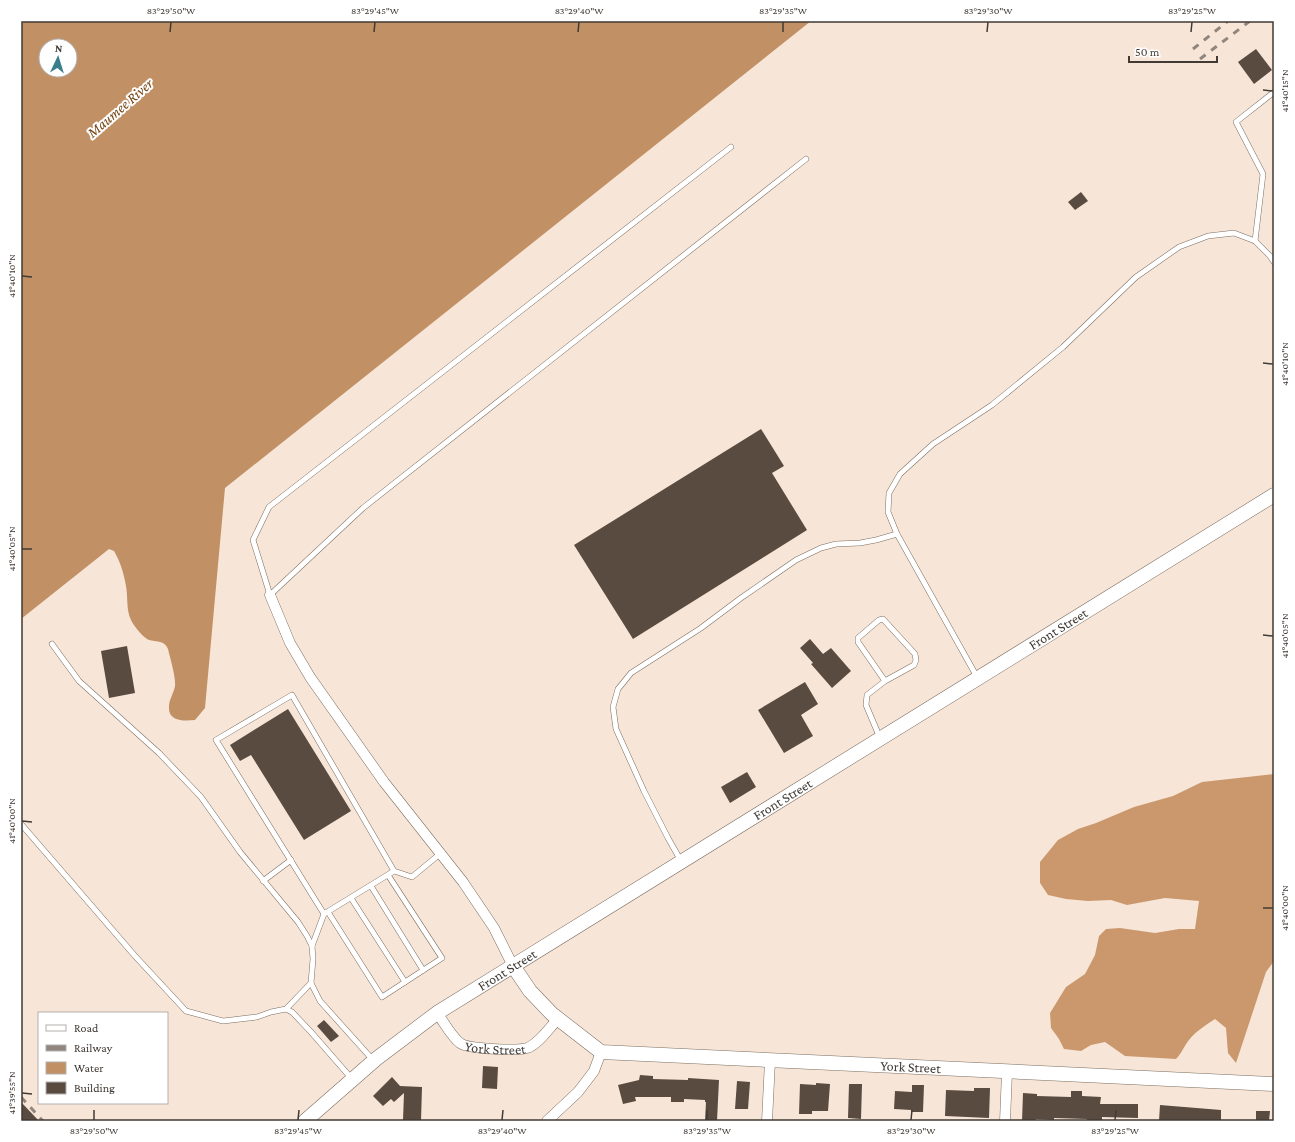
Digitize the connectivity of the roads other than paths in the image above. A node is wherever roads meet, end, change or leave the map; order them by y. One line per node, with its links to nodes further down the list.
1 (1274, 92): 4 (lane)
2 (732, 147): 8 (lane)
3 (806, 159): 8 (lane)
4 (1255, 241): 5 (lane); 7 (lane)
5 (1274, 262)
6 (1274, 495): 10 (street, Front Street)
7 (897, 534): 10 (lane); 16 (lane)
8 (270, 595): 14 (street)
9 (52, 644): 19 (lane)
10 (978, 678): 12 (street, Front Street)
11 (885, 681): 11 (lane); 12 (lane)
12 (880, 738): 16 (street, Front Street)
13 (21, 824): 28 (lane)
14 (441, 853): 17 (lane); 24 (street)
15 (291, 860): 17 (lane); 19 (lane); 22 (lane)
16 (682, 862): 24 (street, Front Street)
17 (394, 871): 18 (lane)
18 (388, 875): 20 (lane); 25 (lane)
19 (263, 881): 23 (lane)
20 (371, 886): 21 (lane); 25 (lane)
21 (351, 898): 22 (lane); 26 (lane)
22 (326, 913): 23 (lane); 26 (lane)
23 (312, 946): 27 (lane)
24 (513, 966): 29 (street, Front Street); 30 (street)
25 (423, 970): 26 (lane)
26 (405, 982)
27 (311, 984): 28 (lane); 32 (lane)
28 (286, 1009): 35 (lane)
29 (438, 1013): 30 (street, York Street); 32 (street, Front Street)
30 (558, 1019): 31 (street)
31 (601, 1052): 33 (street, York Street); 38 (street)
32 (374, 1061): 35 (street, Front Street)
33 (770, 1061): 34 (street, York Street); 39 (street)
34 (1008, 1072): 36 (street, York Street); 40 (street)
35 (352, 1079): 37 (street, Front Street)
36 (1274, 1084)
37 (305, 1121)
38 (547, 1121)
39 (766, 1121)
40 (1005, 1121)

